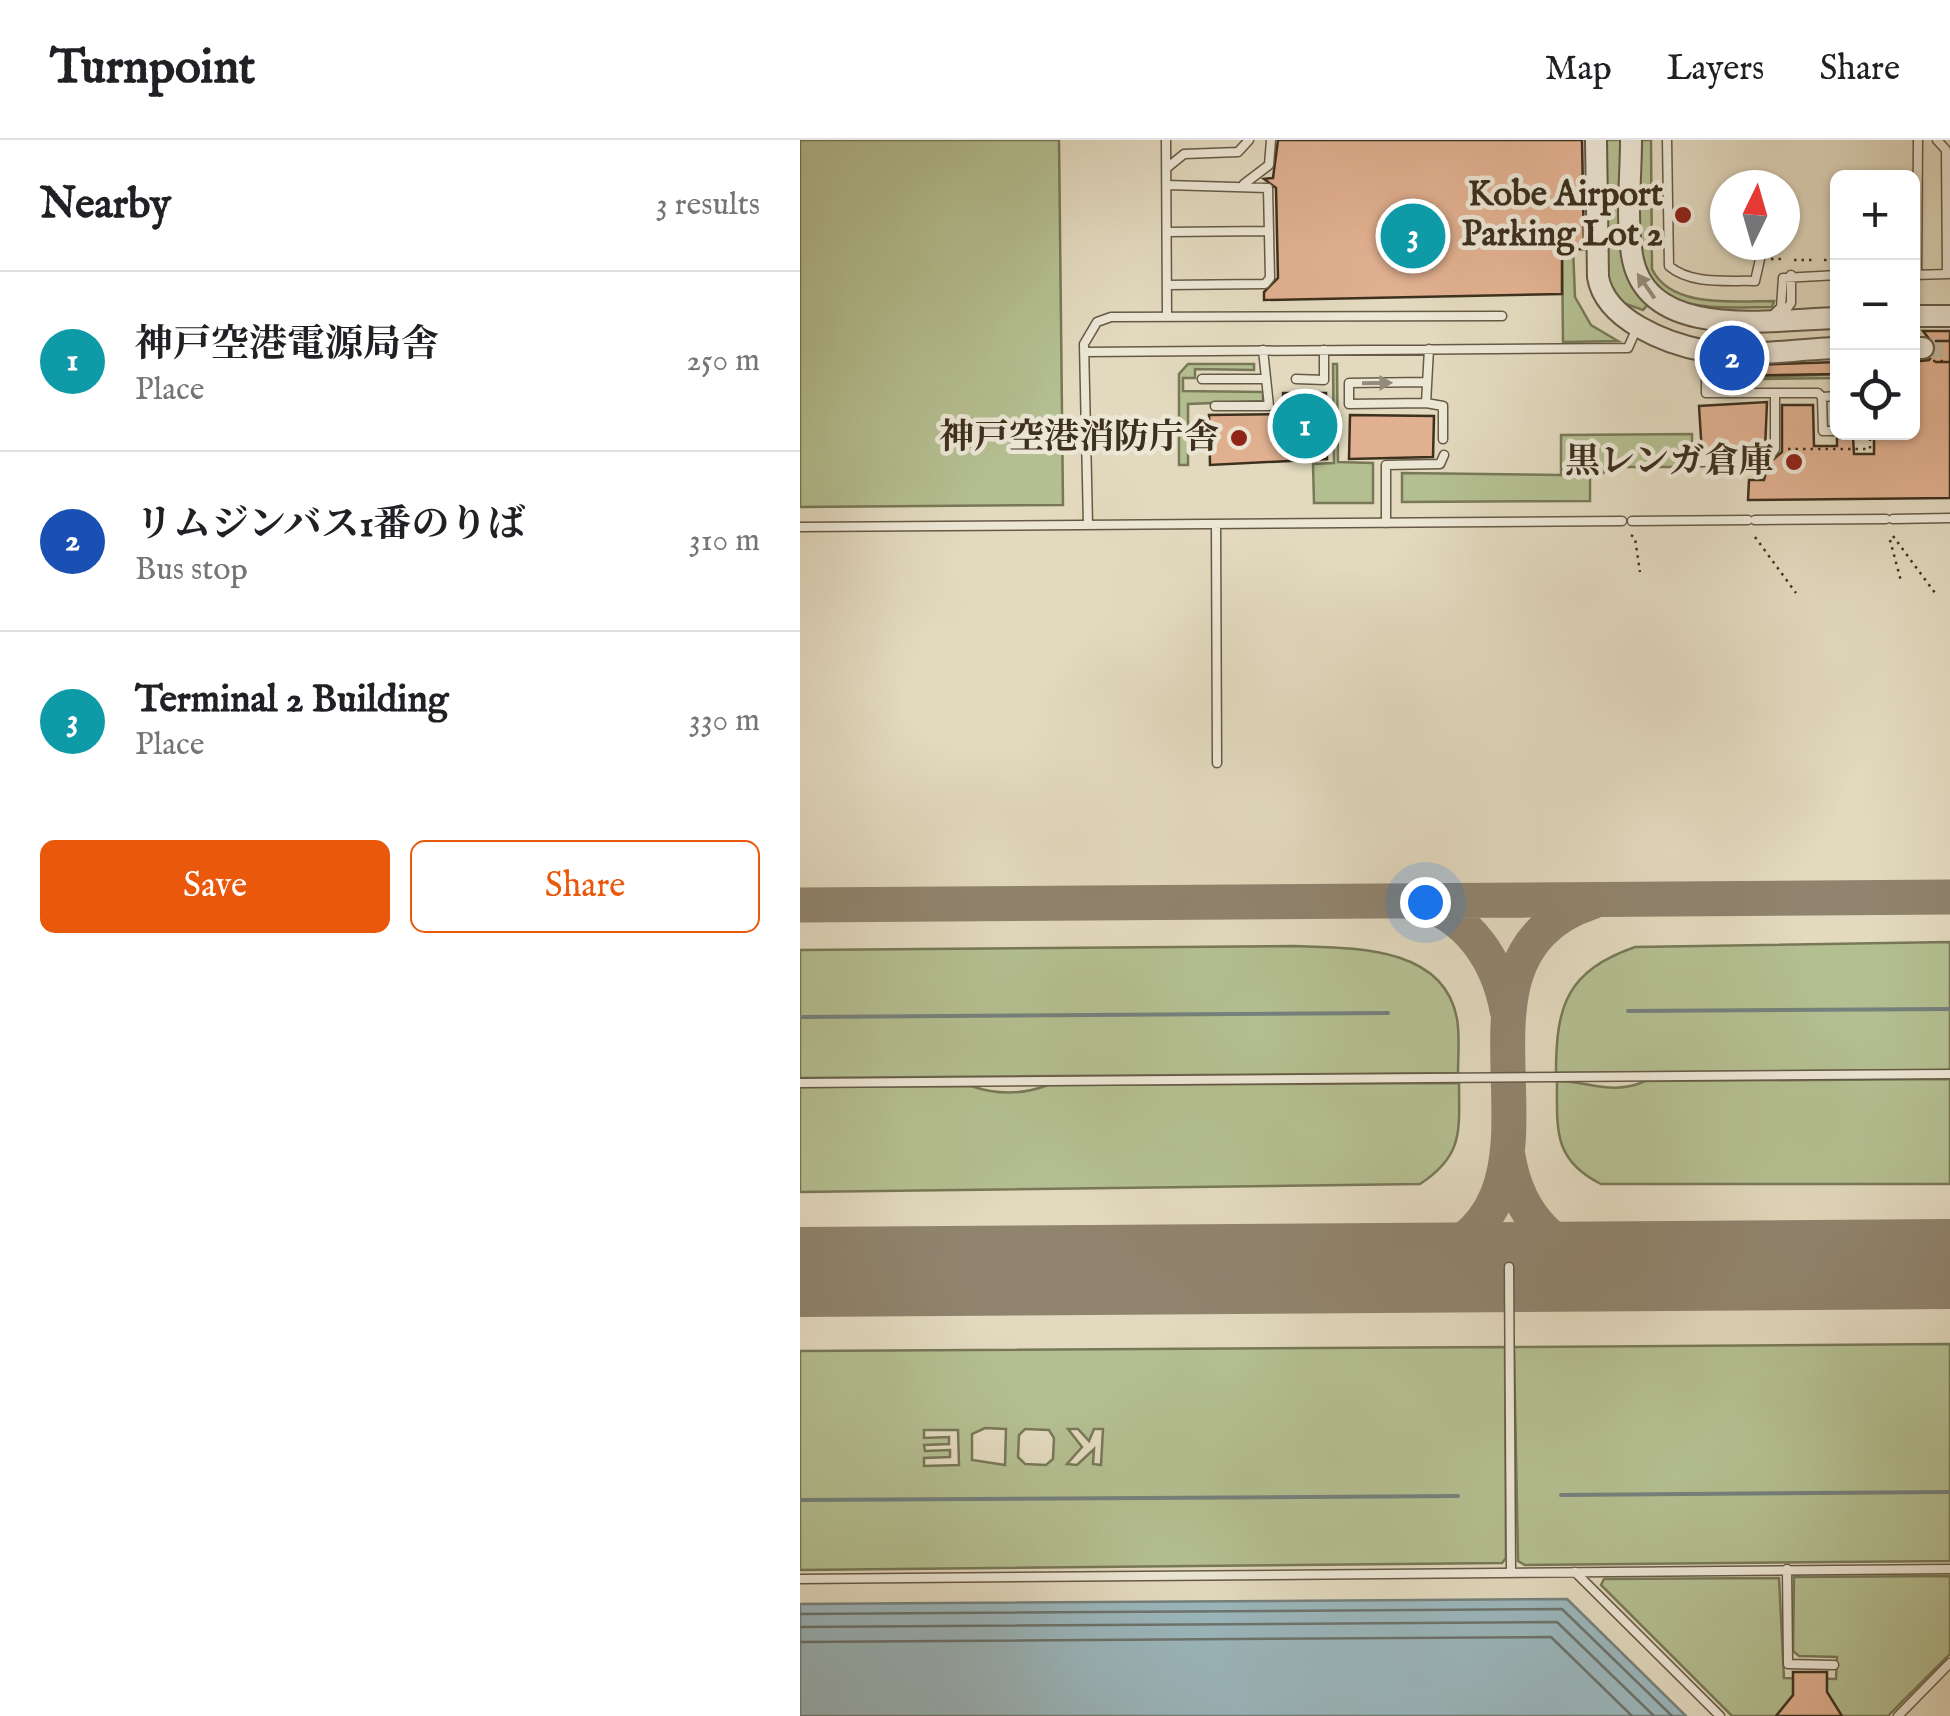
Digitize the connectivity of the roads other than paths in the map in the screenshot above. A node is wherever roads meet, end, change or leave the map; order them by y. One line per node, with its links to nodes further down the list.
1 (1166, 140): 9 (lane)
2 (1249, 140): 9 (lane)
3 (1270, 140): 10 (lane)
4 (1596, 140): 27 (street)
5 (1631, 140): 25 (street, one-way to 5)
6 (1667, 140): 14 (lane)
7 (1918, 140): 15 (lane)
8 (1937, 140): 16 (lane)
9 (1167, 171): 11 (lane)
10 (1244, 184): 11 (lane); 12 (lane)
11 (1167, 185): 13 (lane)
12 (1269, 231): 13 (lane); 19 (lane)
13 (1167, 232): 19 (lane)
14 (1760, 260)
15 (1915, 260)
16 (1948, 274): 18 (lane)
17 (1830, 275): 26 (lane)
18 (1920, 275)
19 (1167, 284): 23 (lane)
20 (1502, 316): 23 (lane)
21 (1920, 316): 22 (street)
22 (1950, 316)
23 (1168, 317): 33 (lane)
24 (1830, 318): 26 (street)
25 (1737, 319): 26 (street); 27 (street)
26 (1771, 319)
27 (1644, 328): 29 (lane); 32 (street)
28 (1830, 348): 32 (street)
29 (1429, 349): 31 (lane); 37 (lane)
30 (1262, 350): 31 (lane); 33 (lane); 35 (lane)
31 (1324, 350): 36 (lane)
32 (1706, 351): 38 (lane)
33 (1084, 352): 50 (lane)
34 (1202, 379): 35 (lane)
35 (1262, 379): 42 (lane)
36 (1296, 379)
37 (1425, 382): 41 (lane); 41 (lane, one-way to 37)
38 (1775, 393): 40 (lane); 46 (lane)
39 (1830, 396): 40 (lane)
40 (1822, 397): 43 (lane)
41 (1426, 403): 44 (lane)
42 (1215, 406)
43 (1830, 431)
44 (1444, 439)
45 (1444, 455): 48 (lane)
46 (1700, 462)
47 (1950, 518): 48 (lane)
48 (1386, 523): 49 (lane)
49 (1216, 524): 50 (lane); 52 (lane)
50 (1088, 525): 51 (lane)
51 (800, 527)
52 (1216, 764)
53 (1950, 1074): 54 (lane)
54 (800, 1083)
55 (1509, 1267): 59 (lane)
56 (1786, 1569): 57 (lane); 58 (lane); 62 (lane)
57 (1950, 1569)
58 (1575, 1572): 59 (lane); 63 (lane)
59 (1510, 1573): 60 (lane)
60 (800, 1579)
61 (1950, 1663): 64 (lane)
62 (1834, 1665)
63 (1720, 1716)
64 (1898, 1716)

